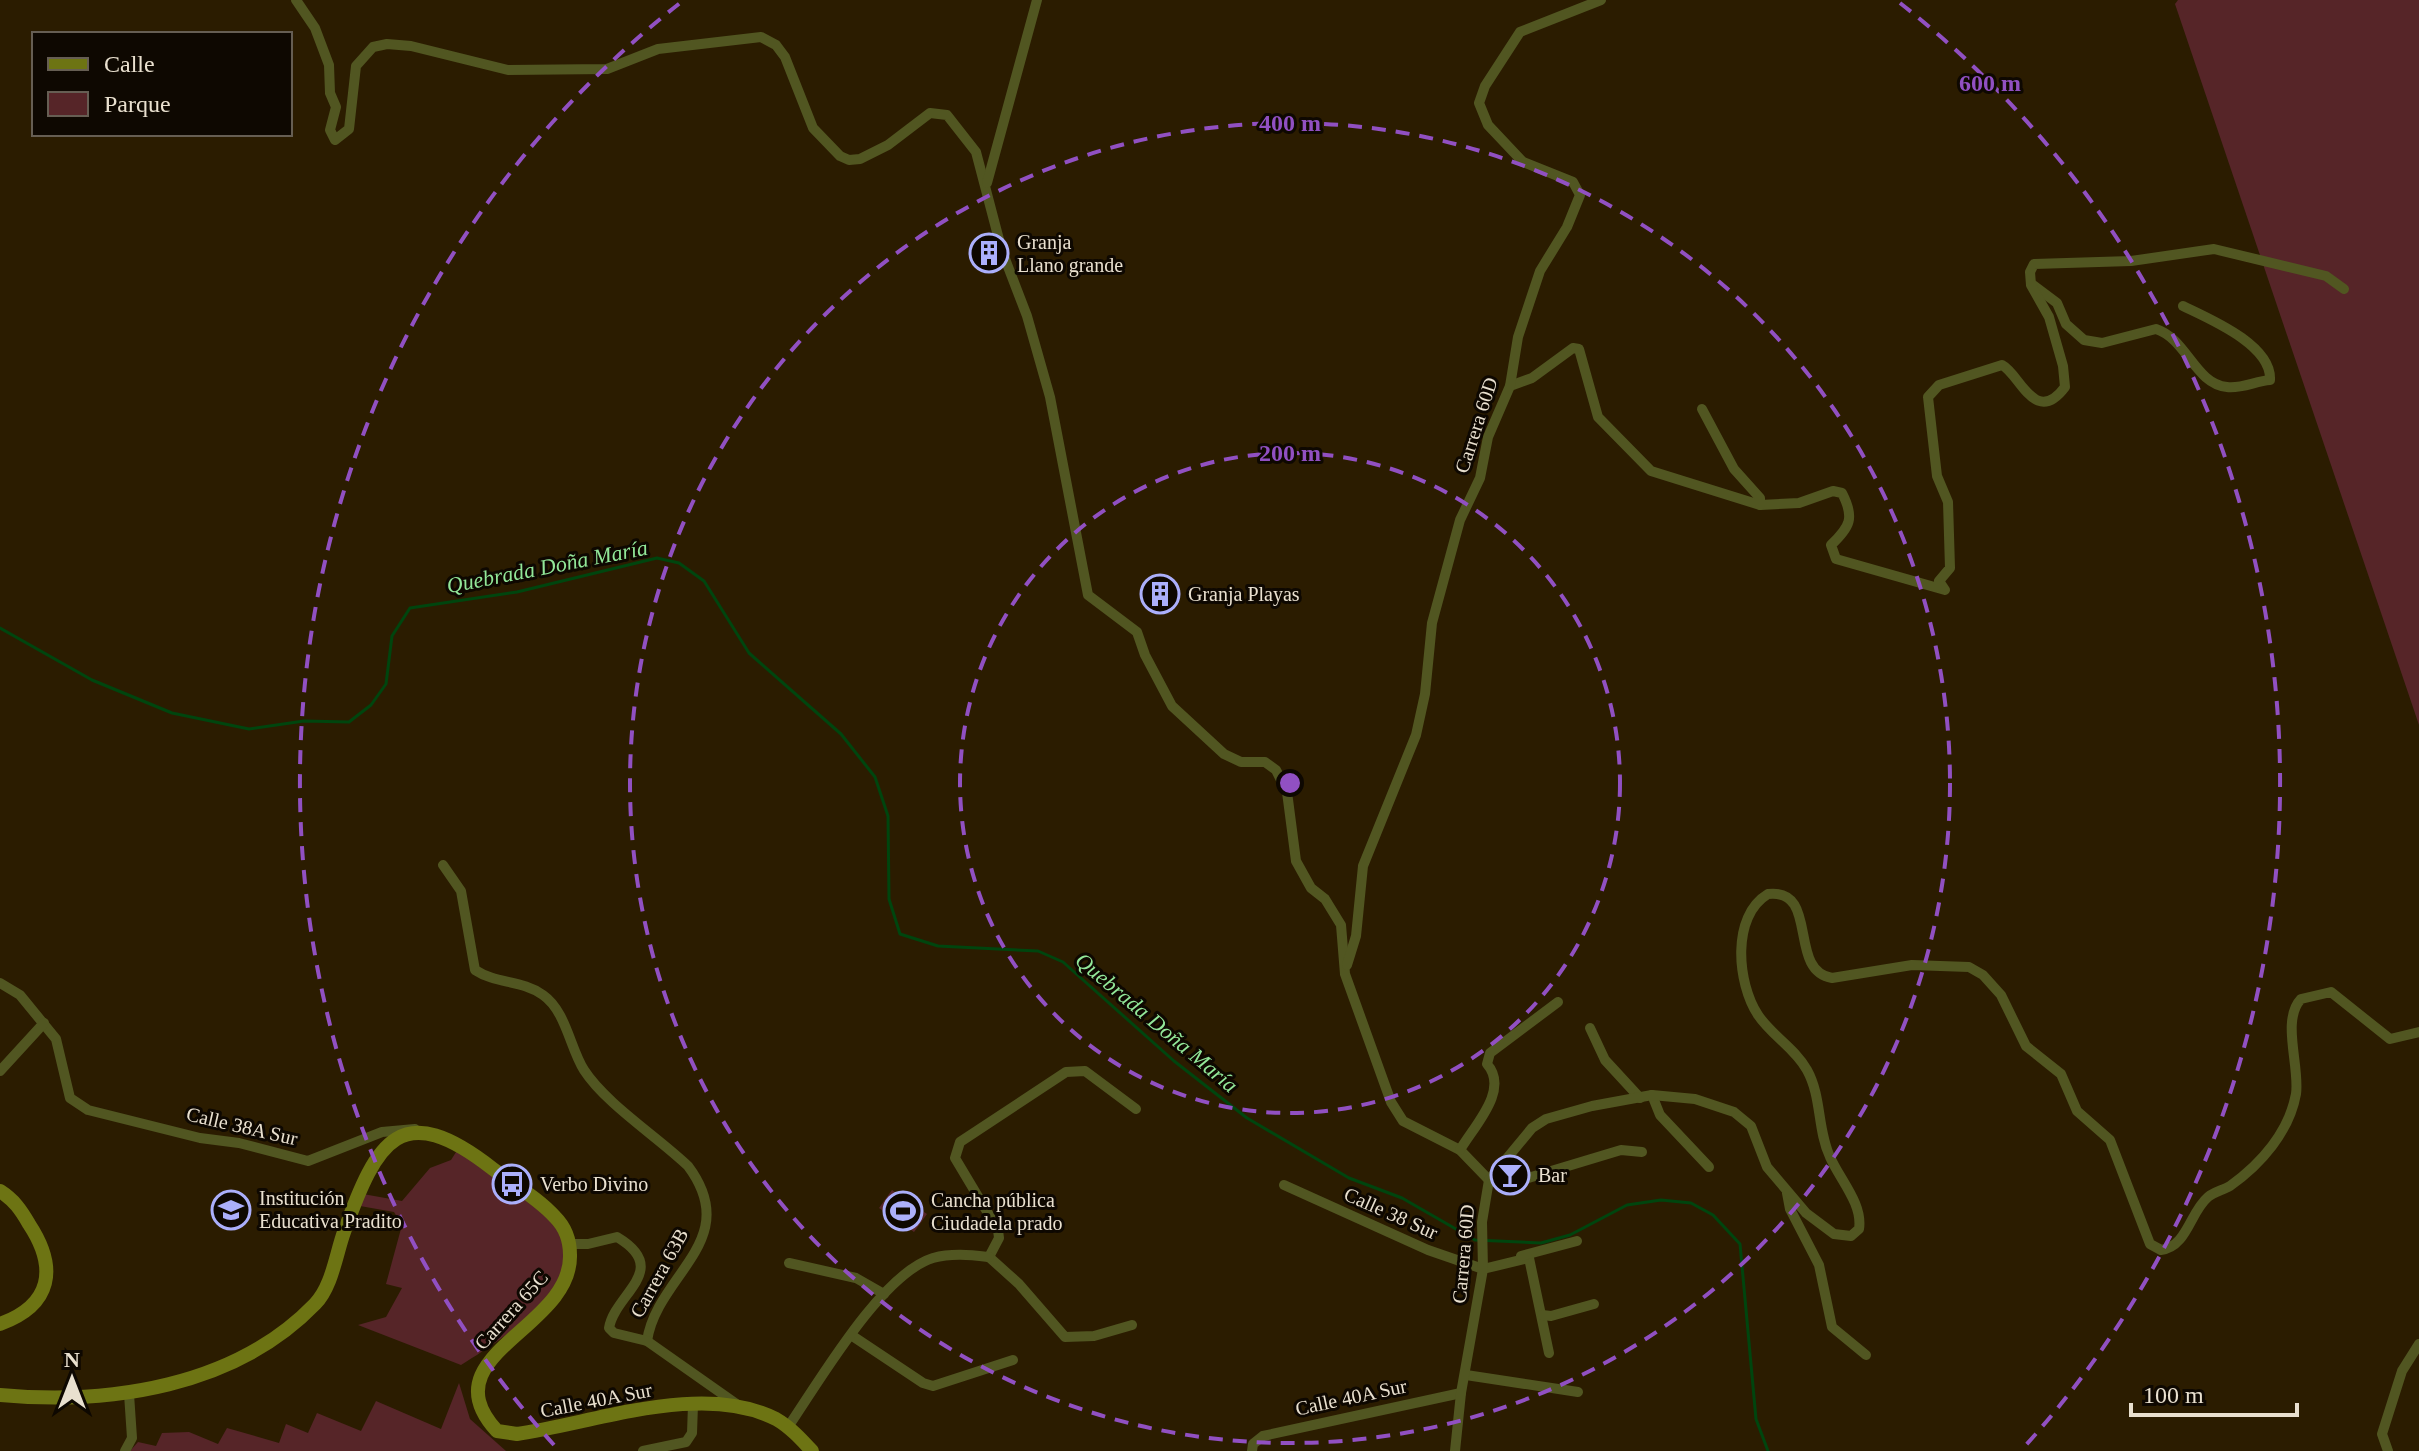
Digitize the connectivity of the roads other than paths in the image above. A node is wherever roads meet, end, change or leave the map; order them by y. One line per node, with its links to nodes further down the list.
1 (296, 0): 4 (street)
2 (1037, 0): 4 (street)
3 (1601, 0): 8 (street, Carrera 60D)
4 (987, 185): 12 (street, Carrera 60D)
5 (2031, 285): 6 (street); 7 (street); 10 (street)
6 (2344, 289)
7 (2183, 306)
8 (1510, 386): 10 (street); 12 (street, Carrera 60D)
9 (1702, 409): 10 (street)
10 (1760, 505)
11 (443, 865): 41 (street, Carrera 63B)
12 (1345, 974): 23 (street, Carrera 60D)
13 (0, 983): 15 (street)
14 (1558, 1002): 23 (street)
15 (44, 1023): 18 (street); 22 (street, Calle 38A Sur)
16 (1590, 1028): 20 (street)
17 (2419, 1032): 29 (street)
18 (0, 1071)
19 (1652, 1095): 20 (street); 25 (street); 29 (street)
20 (1640, 1098): 26 (street)
21 (1136, 1109): 32 (street)
22 (424, 1132): 31 (main road, Calle 38A Sur); 49 (main road)
23 (1460, 1150): 26 (street, Carrera 60D)
24 (1642, 1152): 26 (street)
25 (1709, 1167)
26 (1489, 1180): 34 (street, Carrera 60D)
27 (1284, 1185): 34 (street, Calle 38 Sur)
28 (0, 1191): 38 (main road)
29 (1786, 1191): 44 (street)
30 (1577, 1241): 34 (street)
31 (570, 1244): 41 (street); 51 (main road, Carrera 65C)
32 (989, 1257): 35 (street); 39 (street)
33 (789, 1263): 35 (street)
34 (1482, 1264): 37 (street); 46 (street, Carrera 60D)
35 (884, 1294): 40 (street)
36 (1594, 1304): 37 (street)
37 (1542, 1315): 43 (street)
38 (0, 1324)
39 (1132, 1325)
40 (851, 1335): 45 (street); 54 (street)
41 (647, 1341): 53 (street, Carrera 63B)
42 (2419, 1344): 60 (street)
43 (1549, 1353)
44 (1866, 1355)
45 (1013, 1360)
46 (1466, 1375): 47 (street); 48 (street, Carrera 60D)
47 (1578, 1392)
48 (1461, 1393): 55 (street, Calle 40A Sur); 59 (street, Carrera 60D)
49 (129, 1394): 50 (main road); 56 (street)
50 (0, 1395)
51 (477, 1402): 52 (main road, Calle 40A Sur)
52 (693, 1405): 53 (main road, Calle 40A Sur); 57 (street)
53 (738, 1405): 54 (main road, Carrera 63B)
54 (788, 1427): 58 (main road, Carrera 63B)
55 (1252, 1448)
56 (125, 1451)
57 (643, 1451)
58 (812, 1451)
59 (1455, 1451)
60 (2388, 1451)

